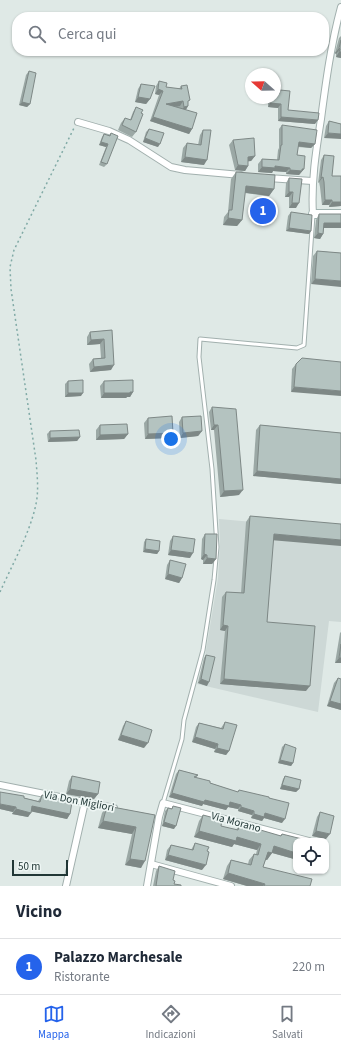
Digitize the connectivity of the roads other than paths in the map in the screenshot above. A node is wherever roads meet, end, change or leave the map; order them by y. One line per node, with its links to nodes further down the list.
1 (341, 7): 2 (street)
2 (334, 33): 3 (street); 7 (street)
3 (341, 36)
4 (78, 122): 5 (street)
5 (249, 176)
6 (265, 177): 7 (street)
7 (312, 181): 8 (street)
8 (313, 214): 9 (street); 12 (lane)
9 (341, 214)
10 (0, 785): 11 (street, Via Don Migliori)
11 (85, 802): 13 (street, Via Don Migliori); 19 (street)
12 (163, 803): 15 (street); 16 (street, Via Morano)
13 (122, 810)
14 (151, 816): 15 (street)
15 (158, 817): 17 (street)
16 (297, 838)
17 (151, 864): 18 (street); 20 (street)
18 (226, 885)
19 (66, 886)
20 (148, 886)

